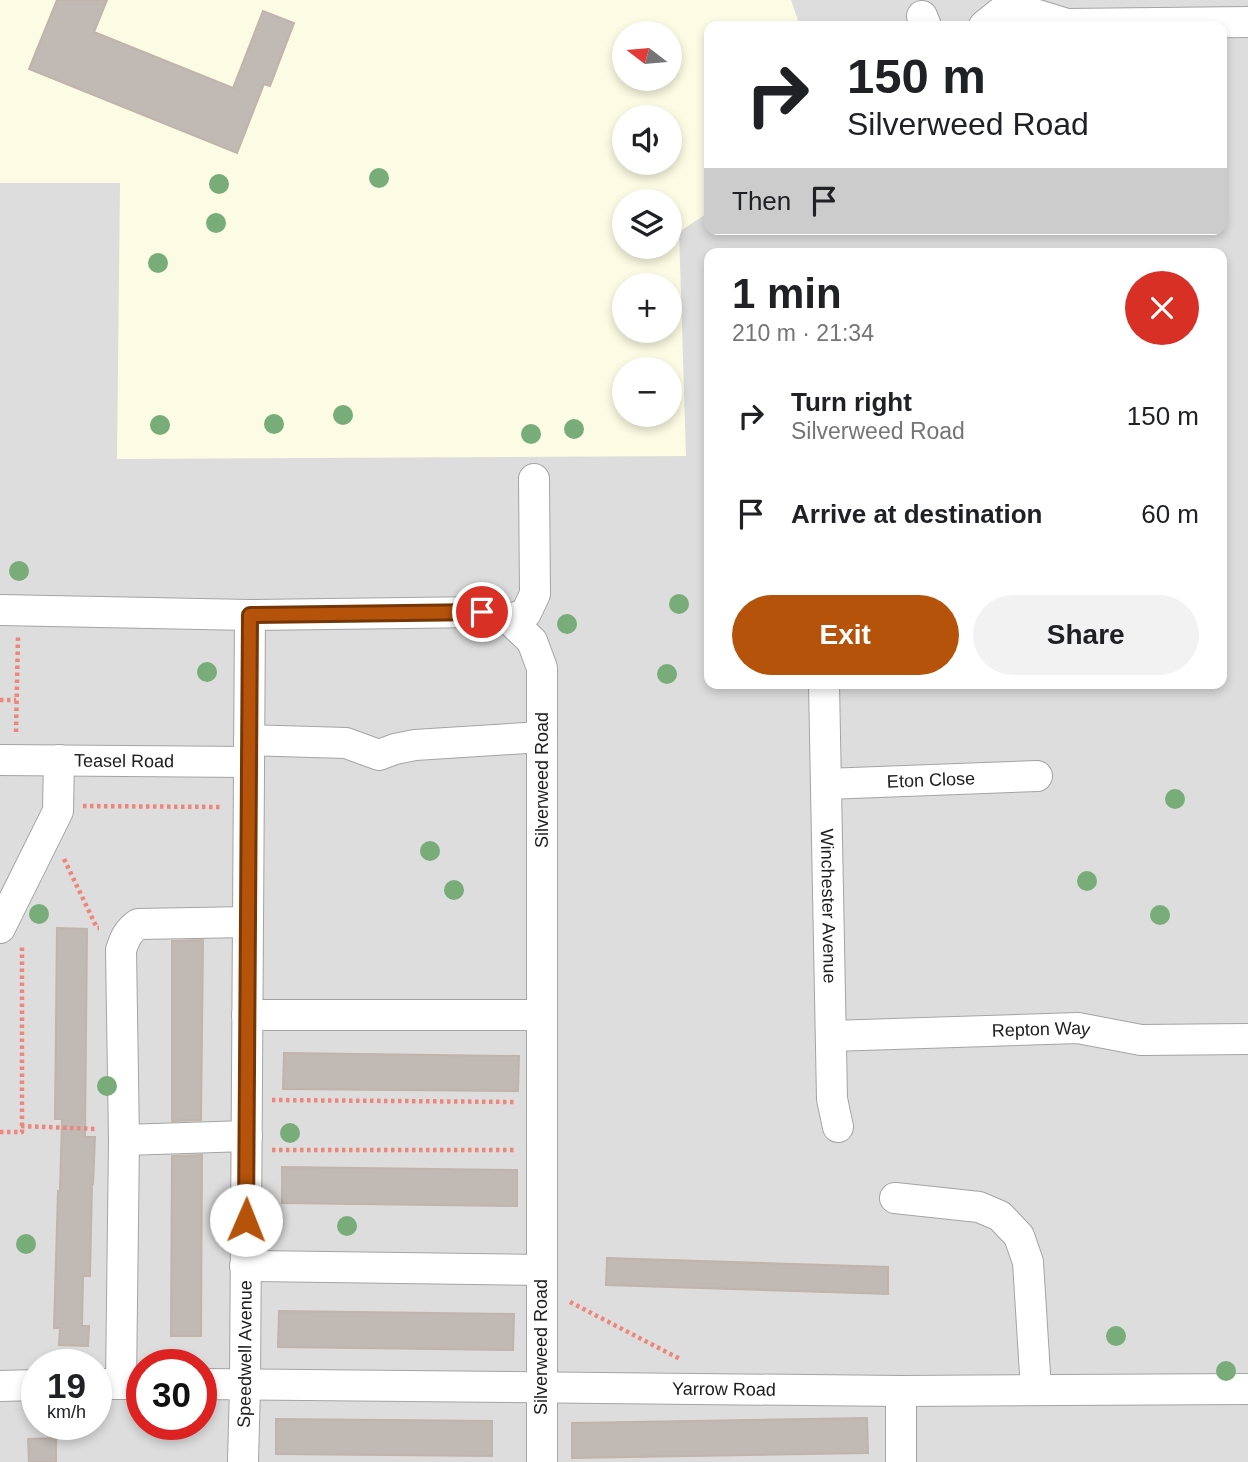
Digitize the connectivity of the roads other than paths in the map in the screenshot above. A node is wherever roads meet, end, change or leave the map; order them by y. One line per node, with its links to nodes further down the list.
1 (991, 21): 2 (street)
2 (1057, 21)
3 (1227, 22): 4 (street)
4 (1248, 22)
5 (534, 479): 8 (street)
6 (9, 610): 7 (street)
7 (250, 615): 8 (street); 11 (street, Speedwell Avenue)
8 (510, 620): 10 (street, Silverweed Road)
9 (824, 689): 15 (street, Winchester Avenue)
10 (542, 737): 11 (street, Teasel Road); 19 (street, Silverweed Road)
11 (249, 751): 13 (street, Teasel Road); 16 (street, Speedwell Avenue)
12 (8, 760): 13 (street, Teasel Road)
13 (59, 760): 17 (street)
14 (1037, 776): 15 (street, Eton Close)
15 (826, 783): 20 (street, Winchester Avenue)
16 (248, 922): 18 (street, Speedwell Avenue); 23 (street)
17 (0, 927)
18 (247, 1015): 19 (street); 24 (street, Speedwell Avenue)
19 (542, 1015): 27 (street, Silverweed Road)
20 (831, 1036): 21 (street, Repton Way); 22 (street, Winchester Avenue)
21 (1248, 1039)
22 (838, 1127)
23 (124, 1135): 24 (street); 28 (street)
24 (247, 1143): 26 (street, Speedwell Avenue)
25 (895, 1198): 35 (street)
26 (245, 1266): 27 (street); 31 (street, Speedwell Avenue)
27 (541, 1278): 33 (street, Silverweed Road)
28 (120, 1384)
29 (217, 1384): 31 (street, Yarrow Road)
30 (21, 1385): 32 (street)
31 (245, 1385): 33 (street, Yarrow Road); 37 (street, Speedwell Avenue)
32 (0, 1386)
33 (541, 1388): 36 (street, Yarrow Road); 38 (street, Silverweed Road)
34 (1248, 1388): 35 (street, Yarrow Road)
35 (1036, 1390): 36 (street, Yarrow Road)
36 (901, 1391): 39 (street)
37 (243, 1462)
38 (542, 1462)
39 (901, 1462)

